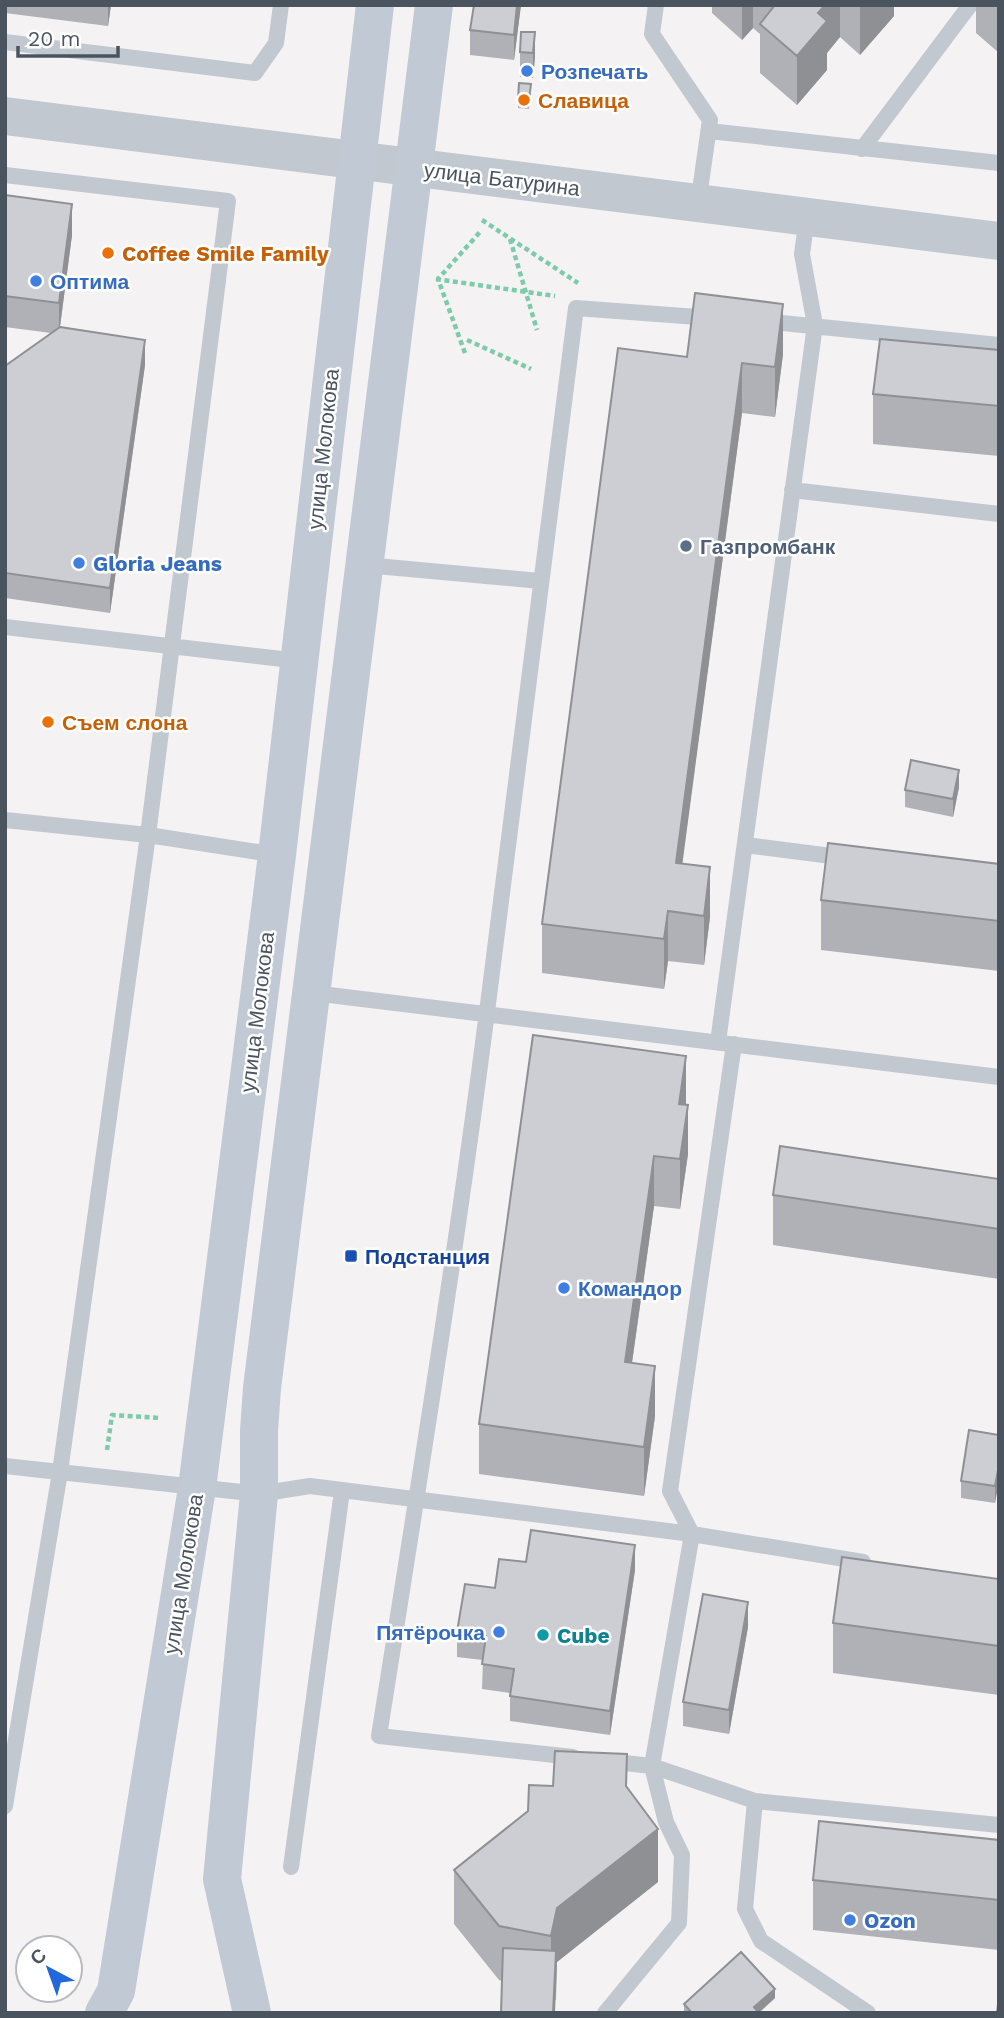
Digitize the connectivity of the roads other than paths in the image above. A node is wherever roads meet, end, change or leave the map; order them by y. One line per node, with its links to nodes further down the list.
1 (281, 5): 6 (lane)
2 (374, 5): 10 (main road, улица Молокова)
3 (434, 5): 12 (main road)
4 (656, 5): 8 (lane)
5 (970, 5): 9 (lane)
6 (5, 42)
7 (5, 116): 10 (street, улица Батурина)
8 (709, 131): 9 (lane); 14 (lane)
9 (862, 149): 11 (lane)
10 (357, 159): 12 (street, улица Батурина); 25 (main road, улица Молокова)
11 (999, 163)
12 (414, 168): 14 (street, улица Батурина); 21 (main road)
13 (5, 175): 24 (lane)
14 (698, 204): 15 (street, улица Батурина)
15 (807, 217): 16 (street, улица Батурина); 17 (lane)
16 (999, 241)
17 (815, 325): 18 (lane); 19 (lane); 22 (lane)
18 (999, 345)
19 (792, 490): 20 (lane); 28 (lane)
20 (999, 514)
21 (365, 565): 22 (lane); 31 (main road)
22 (540, 581): 32 (lane)
23 (5, 627): 24 (lane)
24 (172, 645): 25 (lane); 27 (lane)
25 (299, 661): 29 (main road, улица Молокова)
26 (5, 820): 27 (lane)
27 (148, 835): 29 (lane); 38 (lane)
28 (745, 845): 30 (lane); 33 (lane)
29 (277, 855): 35 (main road, улица Молокова)
30 (865, 861)
31 (313, 993): 32 (lane); 36 (main road)
32 (487, 1013): 33 (lane); 42 (lane)
33 (726, 1043): 34 (lane); 43 (lane)
34 (999, 1077)
35 (212, 1364): 36 (main road); 39 (main road, улица Молокова)
36 (262, 1388): 41 (main road)
37 (5, 1466): 38 (lane)
38 (60, 1472): 39 (lane); 47 (lane)
39 (197, 1488): 41 (lane); 50 (main road, улица Молокова)
40 (342, 1490): 41 (lane); 42 (lane); 49 (lane)
41 (259, 1494): 51 (main road)
42 (416, 1499): 43 (lane); 45 (lane)
43 (692, 1534): 44 (lane); 45 (lane)
44 (879, 1564)
45 (652, 1766): 46 (lane); 52 (lane)
46 (755, 1801): 48 (lane); 53 (lane)
47 (5, 1806)
48 (999, 1825)
49 (292, 1867)
50 (104, 2013)
51 (252, 2013)
52 (606, 2013)
53 (869, 2013)

